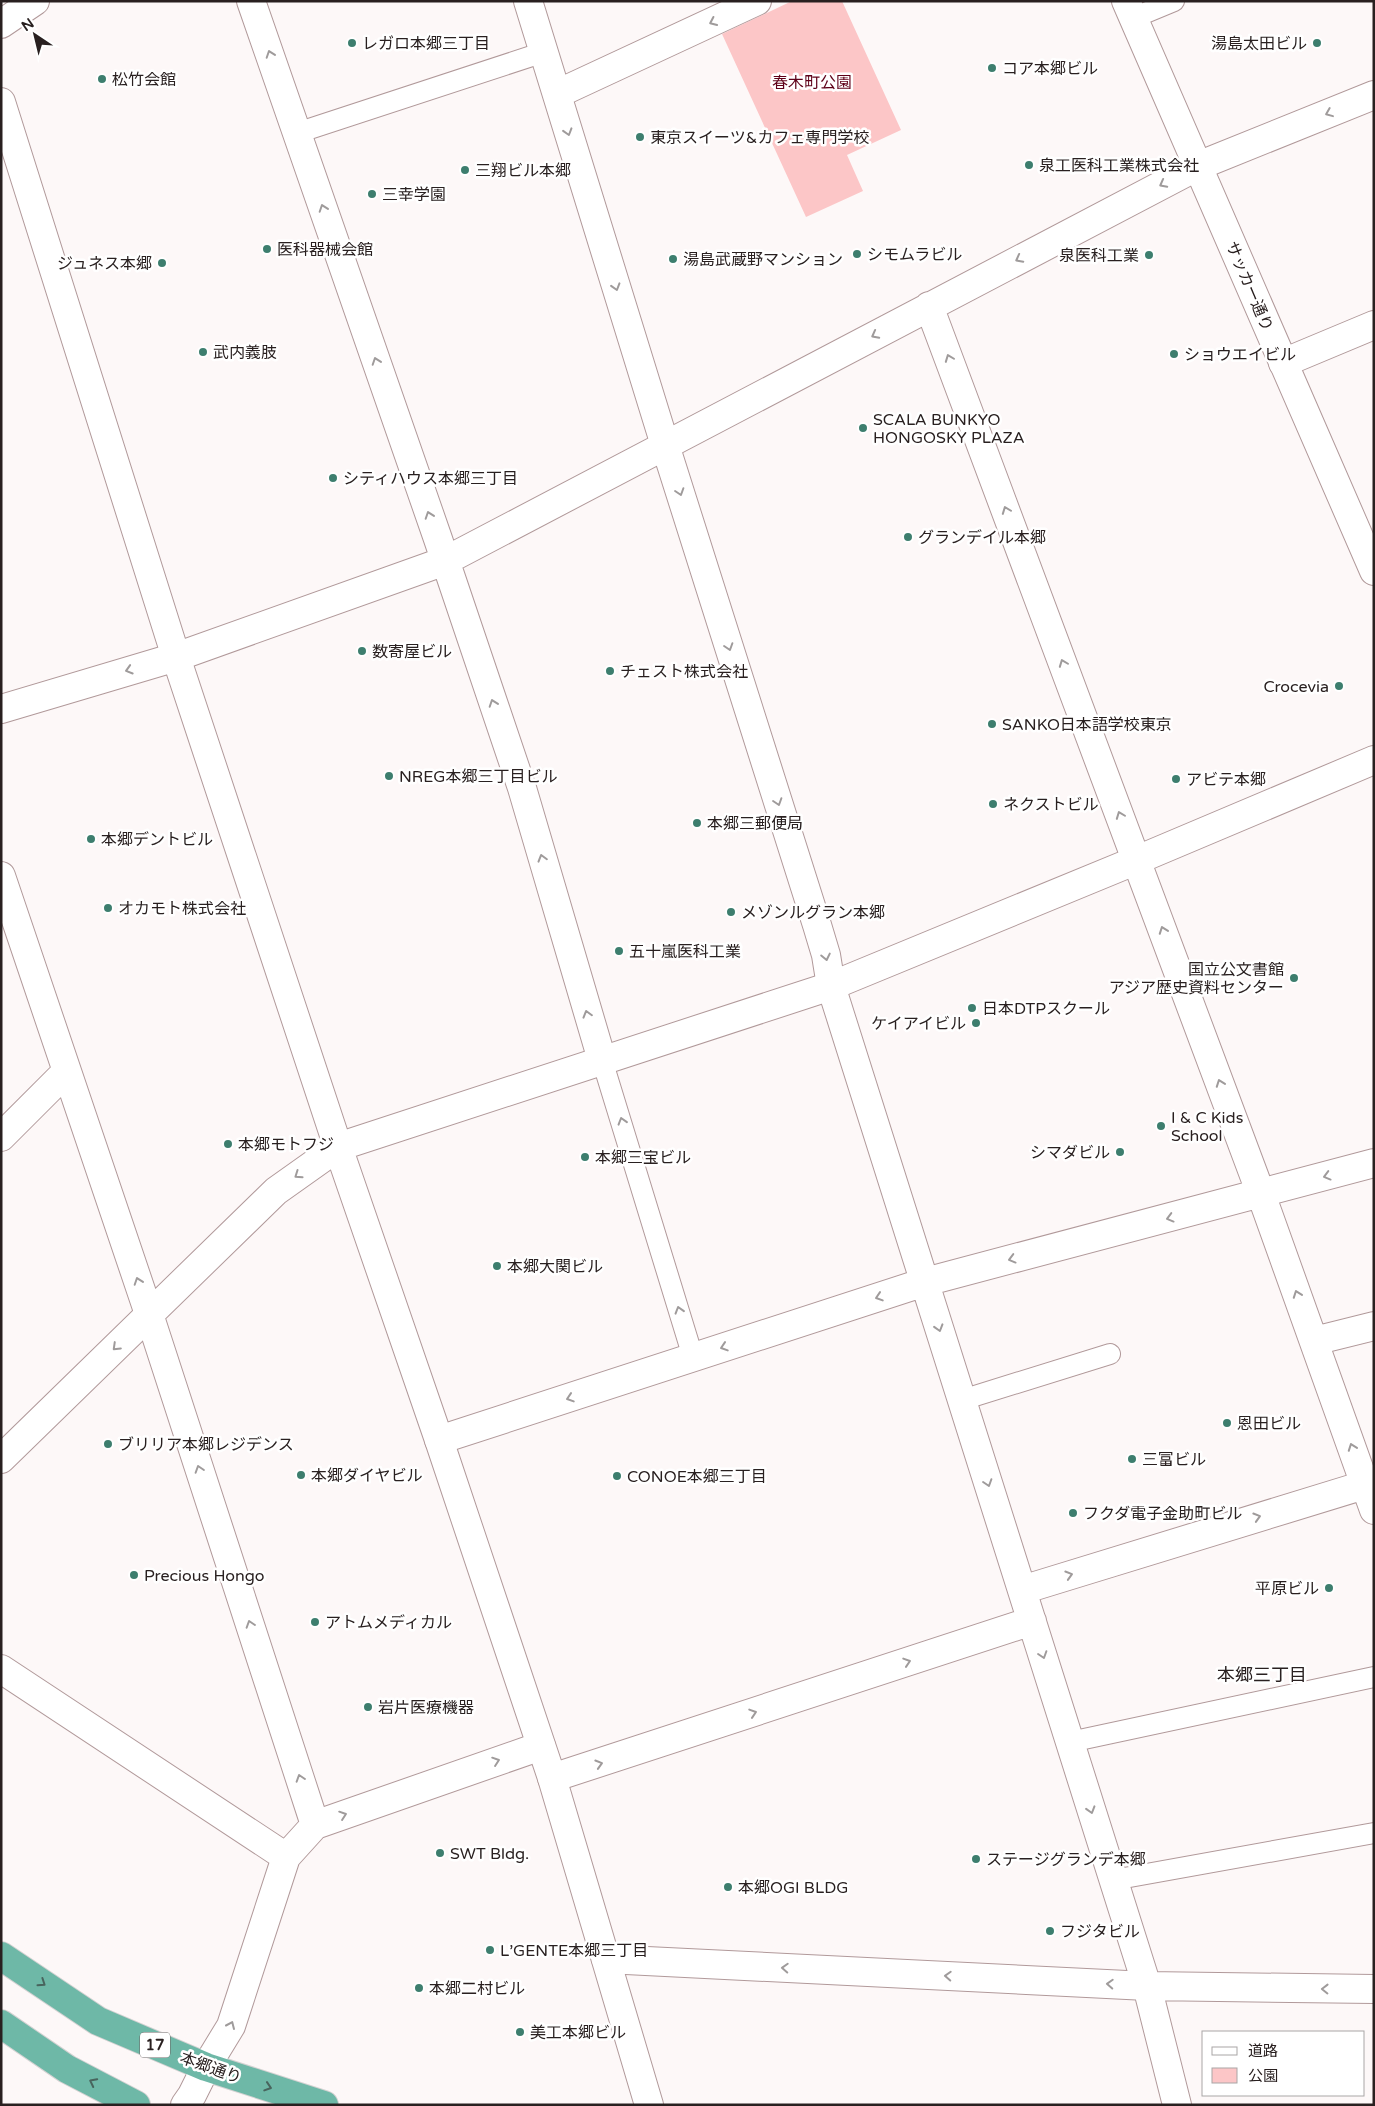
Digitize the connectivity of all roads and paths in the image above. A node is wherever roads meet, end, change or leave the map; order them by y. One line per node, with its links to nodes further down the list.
1 (36, 1): 7 (street)
2 (251, 1): 12 (street, one-way to 2)
3 (528, 1): 8 (street)
4 (757, 1): 9 (street, one-way to 9)
5 (1174, 1): 6 (lane)
6 (1130, 10): 13 (street, サッカー通り)
7 (1, 24)
8 (544, 52): 9 (street); 12 (lane)
9 (557, 94): 17 (street, one-way to 17)
10 (1374, 95): 13 (street, one-way to 13)
11 (1, 102): 21 (street)
12 (297, 133): 19 (street, one-way to 12)
13 (1198, 166): 14 (street, one-way to 14); 16 (street, サッカー通り)
14 (929, 306): 17 (street, one-way to 17); 24 (street, one-way to 14)
15 (1374, 325): 16 (street)
16 (1283, 363): 18 (street, サッカー通り)
17 (665, 445): 19 (street); 26 (street, one-way to 26)
18 (1365, 528): 20 (street, サッカー通り)
19 (445, 561): 21 (street); 27 (street, one-way to 19)
20 (1374, 571)
21 (176, 657): 22 (street, one-way to 22); 30 (street)
22 (1, 709)
23 (1374, 760): 24 (street)
24 (1137, 860): 26 (street); 32 (street, one-way to 24)
25 (1, 876): 28 (street)
26 (831, 986): 27 (street); 33 (street)
27 (602, 1060): 30 (street); 38 (lane, one-way to 27)
28 (66, 1072): 29 (street); 34 (street, one-way to 28)
29 (1, 1138)
30 (338, 1147): 34 (street, one-way to 34); 40 (street)
31 (1374, 1164): 32 (street, one-way to 32)
32 (1261, 1194): 33 (street, one-way to 33); 36 (street, one-way to 32)
33 (925, 1282): 38 (street, one-way to 38); 39 (street, one-way to 39)
34 (149, 1314): 41 (street, one-way to 41); 51 (street, one-way to 34)
35 (1374, 1326): 36 (street)
36 (1314, 1341): 42 (street, one-way to 36)
37 (1110, 1354): 39 (lane)
38 (693, 1357): 40 (street, one-way to 40)
39 (962, 1400): 44 (street, one-way to 44)
40 (439, 1440): 49 (street)
41 (1, 1459)
42 (1370, 1483): 43 (street); 44 (street, one-way to 42)
43 (1374, 1510)
44 (1022, 1590): 45 (street)
45 (1032, 1621): 48 (street, one-way to 48); 50 (street, one-way to 45)
46 (1, 1669): 53 (street)
47 (1374, 1677): 48 (lane)
48 (1070, 1742): 54 (street, one-way to 54)
49 (541, 1746): 50 (street); 51 (street, one-way to 49)
50 (552, 1778): 56 (street)
51 (315, 1825): 53 (street)
52 (1374, 1833): 54 (lane)
53 (286, 1857): 60 (street, one-way to 53)
54 (1113, 1880): 57 (street)
55 (1, 1956): 60 (highway, 本郷通り / 17, one-way to 60)
56 (606, 1959): 57 (street, one-way to 56); 64 (street)
57 (1146, 1986): 58 (street, one-way to 57); 65 (street)
58 (1374, 1989)
59 (1, 2024): 61 (highway, one-way to 59)
60 (206, 2067): 62 (street); 63 (highway, 本郷通り / 17, one-way to 63)
61 (136, 2105)
62 (185, 2105)
63 (324, 2105)
64 (649, 2105)
65 (1177, 2105)

